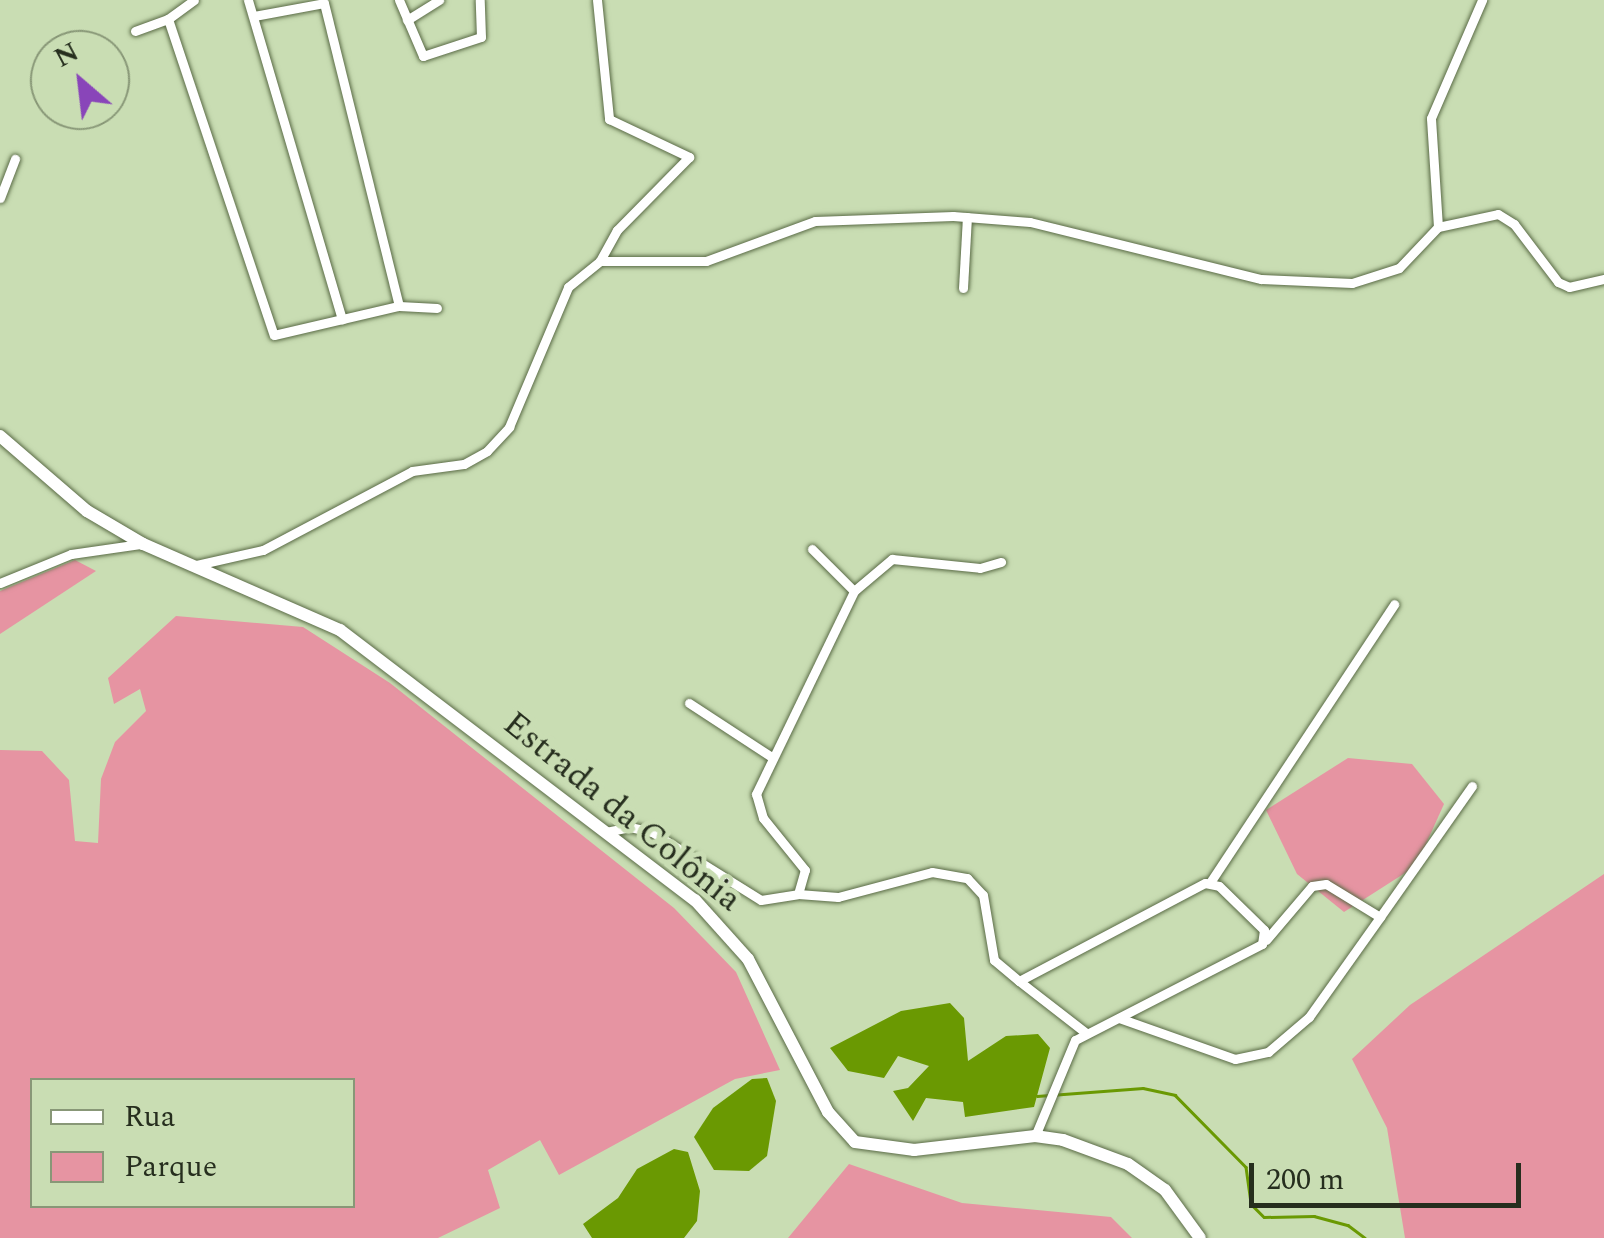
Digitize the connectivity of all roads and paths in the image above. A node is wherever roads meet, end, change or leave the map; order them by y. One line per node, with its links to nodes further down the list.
1 (194, 0): 9 (street)
2 (248, 0): 8 (street)
3 (399, 0): 10 (street)
4 (439, 0): 10 (street)
5 (480, 0): 10 (street)
6 (597, 0): 16 (street)
7 (1482, 0): 15 (street)
8 (254, 16): 19 (street); 21 (street)
9 (168, 19): 11 (street); 21 (street)
10 (408, 20)
11 (135, 31)
12 (16, 160): 13 (street)
13 (0, 198)
14 (967, 217): 15 (street); 16 (street); 18 (street)
15 (1438, 227): 17 (street)
16 (600, 261): 26 (street)
17 (1604, 279)
18 (963, 288)
19 (399, 306): 20 (street); 21 (street)
20 (436, 308)
21 (342, 319)
22 (0, 436): 23 (main road, Estrada da Colônia)
23 (143, 544): 26 (main road, Estrada da Colônia); 27 (street)
24 (812, 549): 28 (street)
25 (1001, 562): 28 (street)
26 (190, 566): 33 (main road, Estrada da Colônia)
27 (0, 583)
28 (854, 591): 31 (street)
29 (1394, 604): 34 (street)
30 (689, 704): 31 (street)
31 (770, 756): 35 (street)
32 (1472, 786): 36 (street)
33 (606, 832): 35 (street); 41 (main road, Estrada da Colônia)
34 (1211, 882): 37 (street); 38 (street)
35 (798, 894): 38 (street)
36 (1380, 918): 37 (street); 39 (street)
37 (1266, 940): 39 (street)
38 (1019, 980): 40 (street)
39 (1118, 1018): 40 (street)
40 (1086, 1033): 41 (street)
41 (1035, 1136): 42 (main road, Estrada da Colônia)
42 (1200, 1238)

